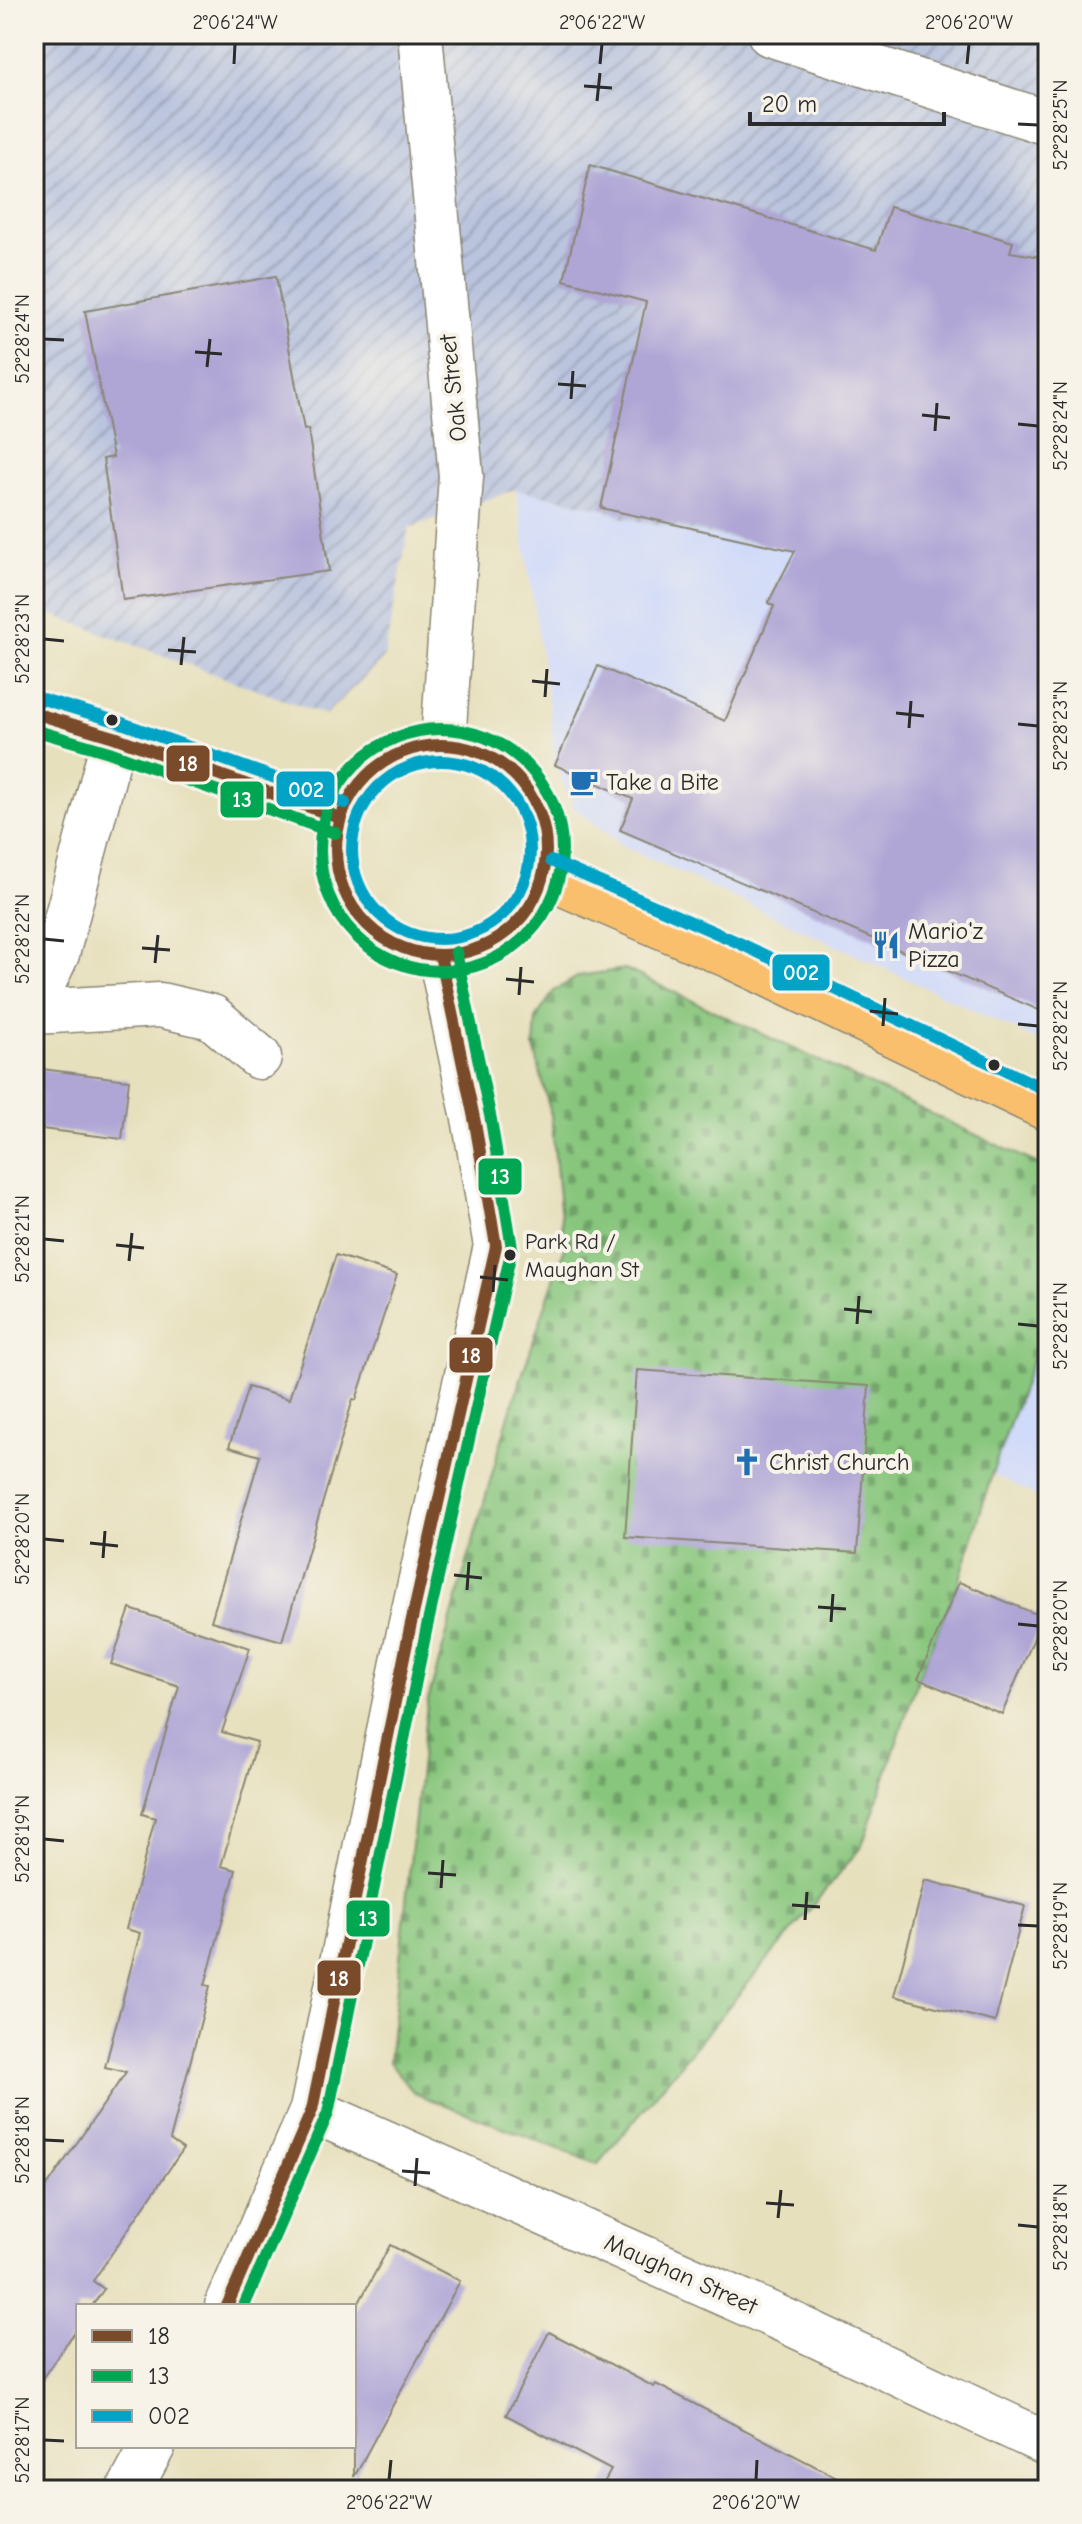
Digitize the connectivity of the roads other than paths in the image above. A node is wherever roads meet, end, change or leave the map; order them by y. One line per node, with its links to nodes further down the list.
1 (420, 34): 6 (street, Oak Street)
2 (770, 34): 3 (street)
3 (1048, 123)
4 (34, 713): 5 (main road)
5 (114, 737): 7 (main road); 10 (street)
6 (443, 743): 7 (main road); 8 (main road)
7 (340, 818): 9 (main road)
8 (545, 876): 9 (main road); 13 (main road)
9 (440, 955): 14 (street)
10 (34, 1003)
11 (34, 1012): 12 (street)
12 (259, 1057)
13 (1048, 1109)
14 (312, 2110): 15 (street); 16 (street, Maughan Street)
15 (228, 2304)
16 (1048, 2444)
17 (152, 2448): 18 (street)
18 (129, 2490)

